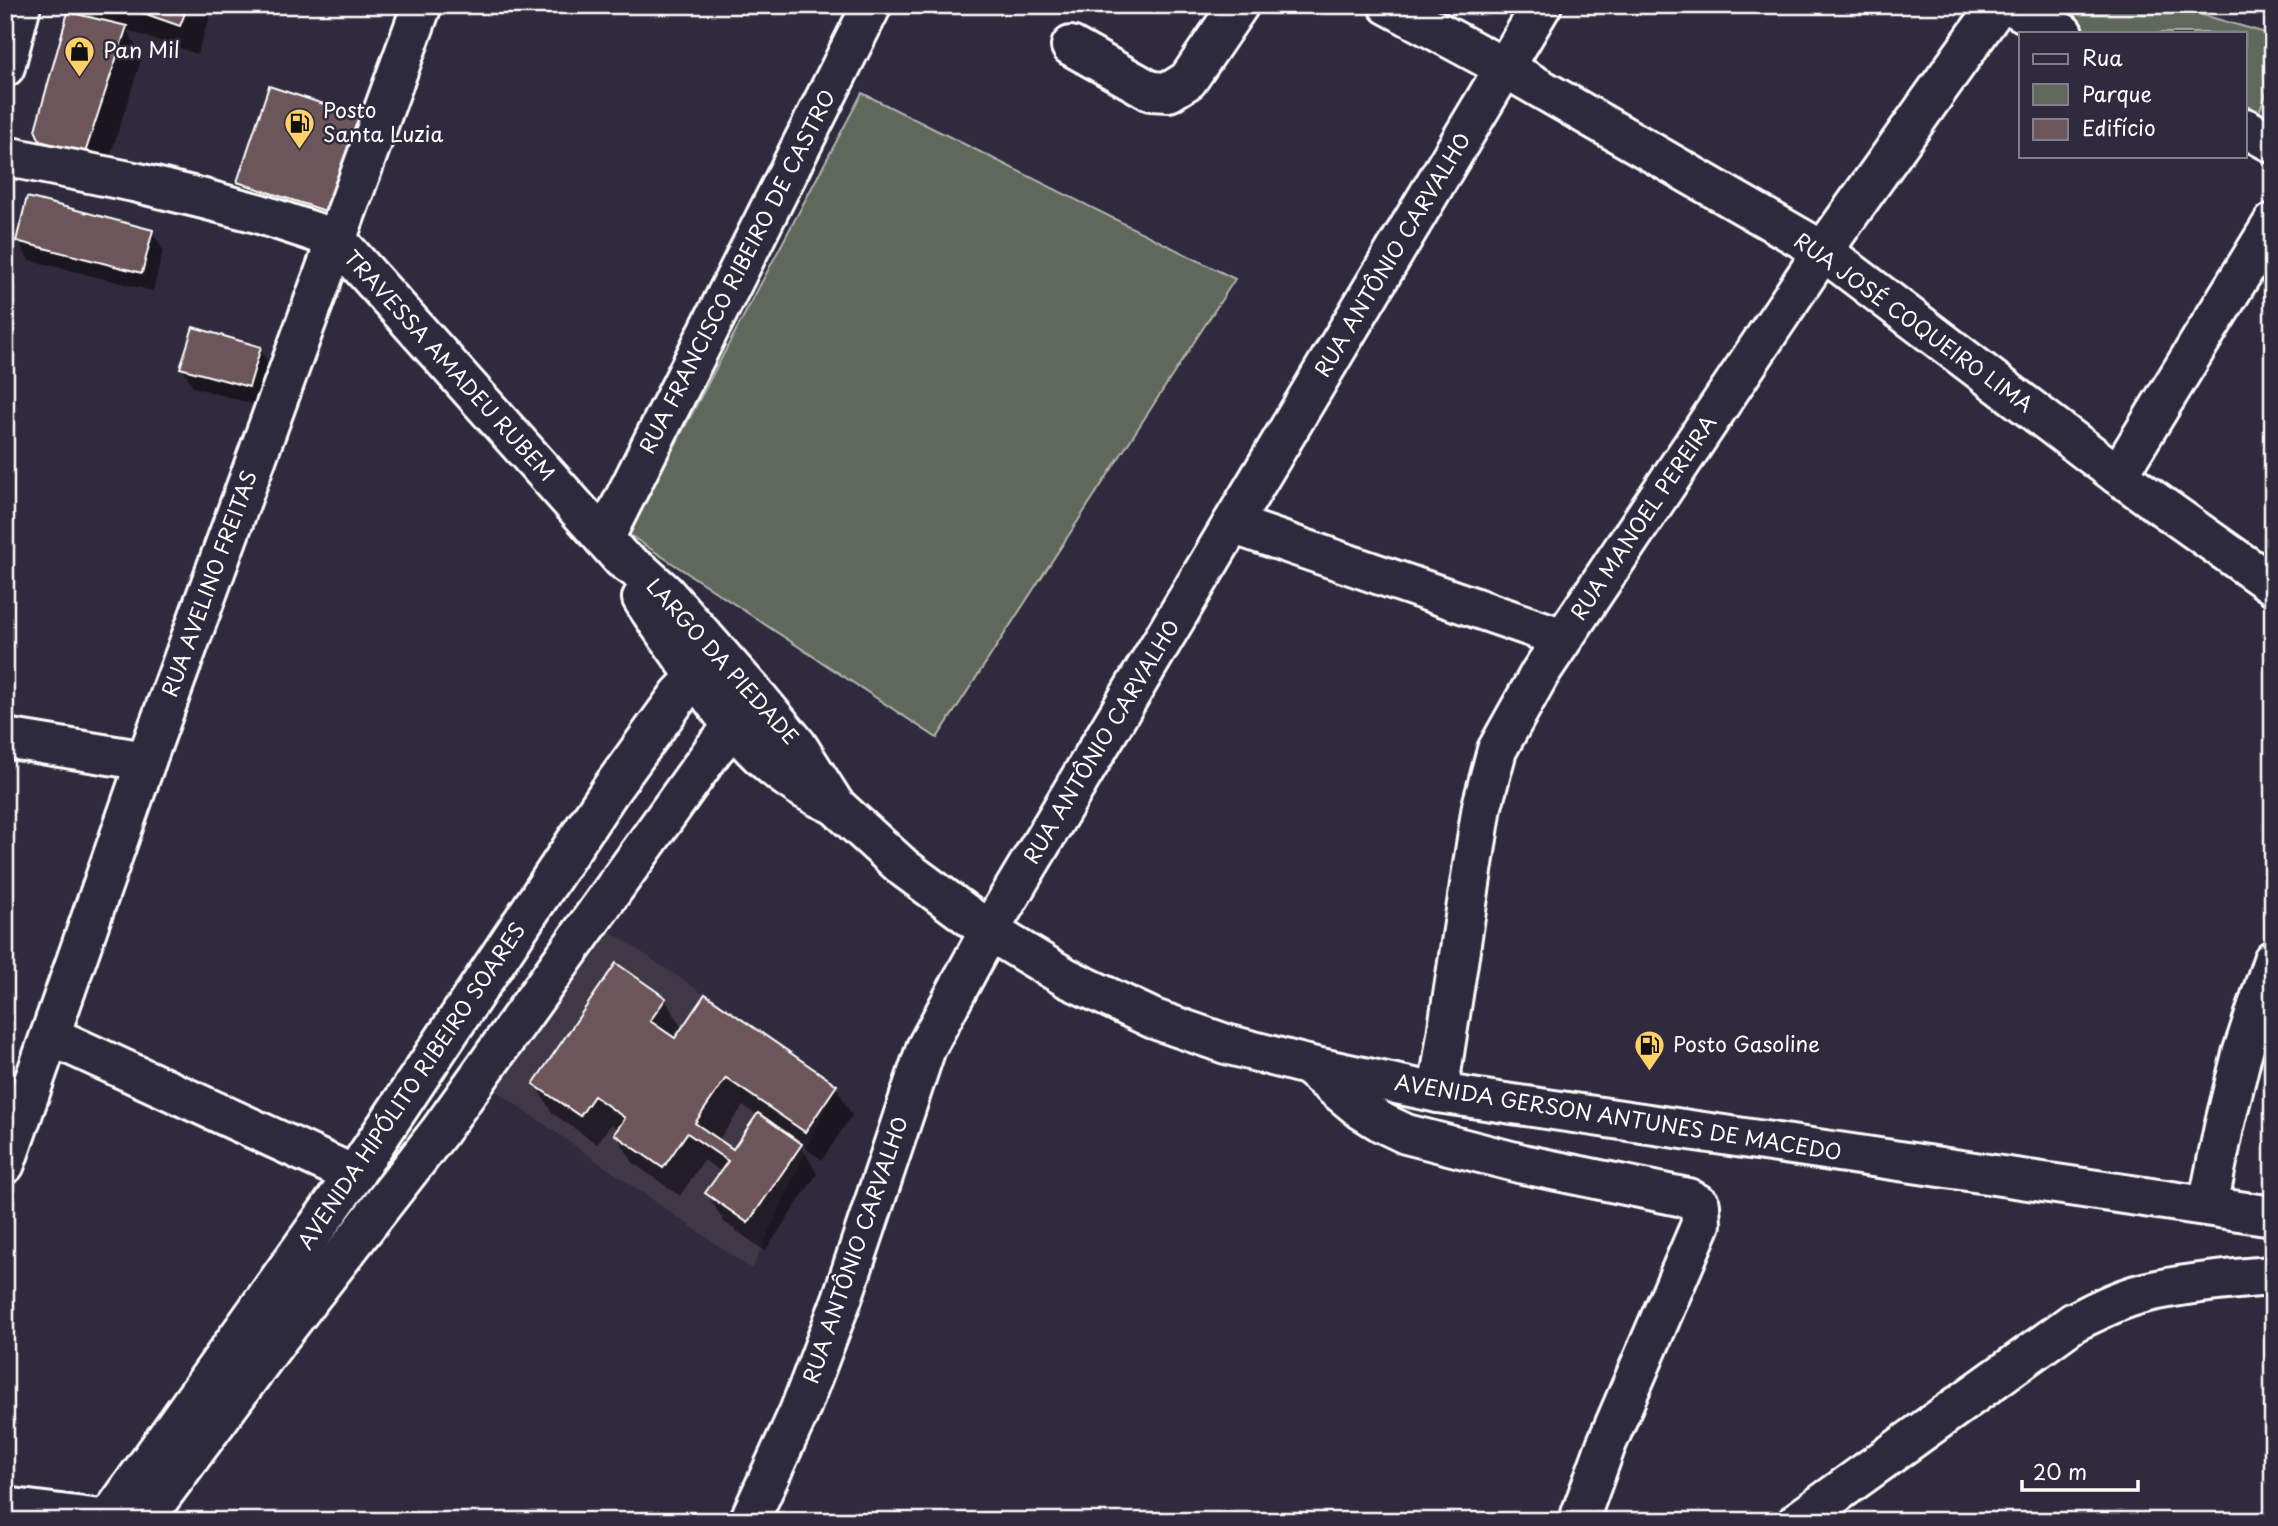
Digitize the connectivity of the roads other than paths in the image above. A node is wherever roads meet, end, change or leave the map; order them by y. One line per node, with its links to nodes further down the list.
1 (22, 5): 11 (street)
2 (422, 5): 17 (street, RUA AVELINO FREITAS)
3 (872, 5): 21 (street, RUA FRANCISCO RIBEIRO DE CASTRO)
4 (1239, 5): 10 (street)
5 (1388, 5): 12 (street, RUA JOSÉ COQUEIRO LIMA)
6 (1542, 5): 12 (street, RUA ANTÔNIO CARVALHO)
7 (1998, 5): 18 (street, RUA MANOEL PEREIRA)
8 (2010, 5): 9 (street)
9 (2061, 32)
10 (1071, 46)
11 (5, 67)
12 (1505, 68): 18 (street, RUA JOSÉ COQUEIRO LIMA); 20 (street, RUA ANTÔNIO CARVALHO)
13 (2246, 129): 14 (street)
14 (2273, 143)
15 (5, 156): 17 (street, TRAVESSA AMADEU RUBEM)
16 (2273, 223): 19 (street)
17 (336, 239): 21 (street, TRAVESSA AMADEU RUBEM); 28 (street, RUA AVELINO FREITAS)
18 (1823, 251): 19 (street, RUA JOSÉ COQUEIRO LIMA); 23 (street, RUA MANOEL PEREIRA)
19 (2118, 475): 22 (street, RUA JOSÉ COQUEIRO LIMA)
20 (1232, 524): 23 (street); 30 (street, RUA ANTÔNIO CARVALHO)
21 (613, 549): 24 (street, LARGO DA PIEDADE)
22 (2273, 585)
23 (1563, 638): 34 (street, RUA MANOEL PEREIRA)
24 (707, 665): 25 (street, LARGO DA PIEDADE); 26 (street, LARGO DA PIEDADE); 35 (street, AVENIDA HIPÓLITO RIBEIRO SOARES)
25 (758, 698): 26 (street, AVENIDA HIPÓLITO RIBEIRO SOARES); 29 (street, LARGO DA PIEDADE)
26 (732, 726): 29 (street, LARGO DA PIEDADE); 36 (street, AVENIDA HIPÓLITO RIBEIRO SOARES)
27 (5, 738): 28 (street)
28 (146, 761): 32 (street, RUA AVELINO FREITAS)
29 (835, 805): 30 (street, LARGO DA PIEDADE)
30 (989, 931): 33 (street, AVENIDA GERSON ANTUNES DE MACEDO); 44 (street, RUA ANTÔNIO CARVALHO)
31 (2273, 960): 39 (street)
32 (51, 1036): 37 (street, RUA AVELINO FREITAS); 38 (street)
33 (1307, 1065): 34 (street, AVENIDA GERSON ANTUNES DE MACEDO); 45 (street)
34 (1438, 1093): 39 (street, AVENIDA GERSON ANTUNES DE MACEDO)
35 (403, 1103): 36 (street); 38 (street, AVENIDA HIPÓLITO RIBEIRO SOARES)
36 (439, 1132): 43 (street, AVENIDA HIPÓLITO RIBEIRO SOARES)
37 (5, 1164)
38 (354, 1175): 43 (street, AVENIDA HIPÓLITO RIBEIRO SOARES)
39 (2208, 1206): 40 (street, AVENIDA GERSON ANTUNES DE MACEDO)
40 (2273, 1216)
41 (2273, 1276): 46 (street)
42 (5, 1507): 43 (street)
43 (119, 1520)
44 (749, 1521)
45 (1581, 1521)
46 (1798, 1521)

